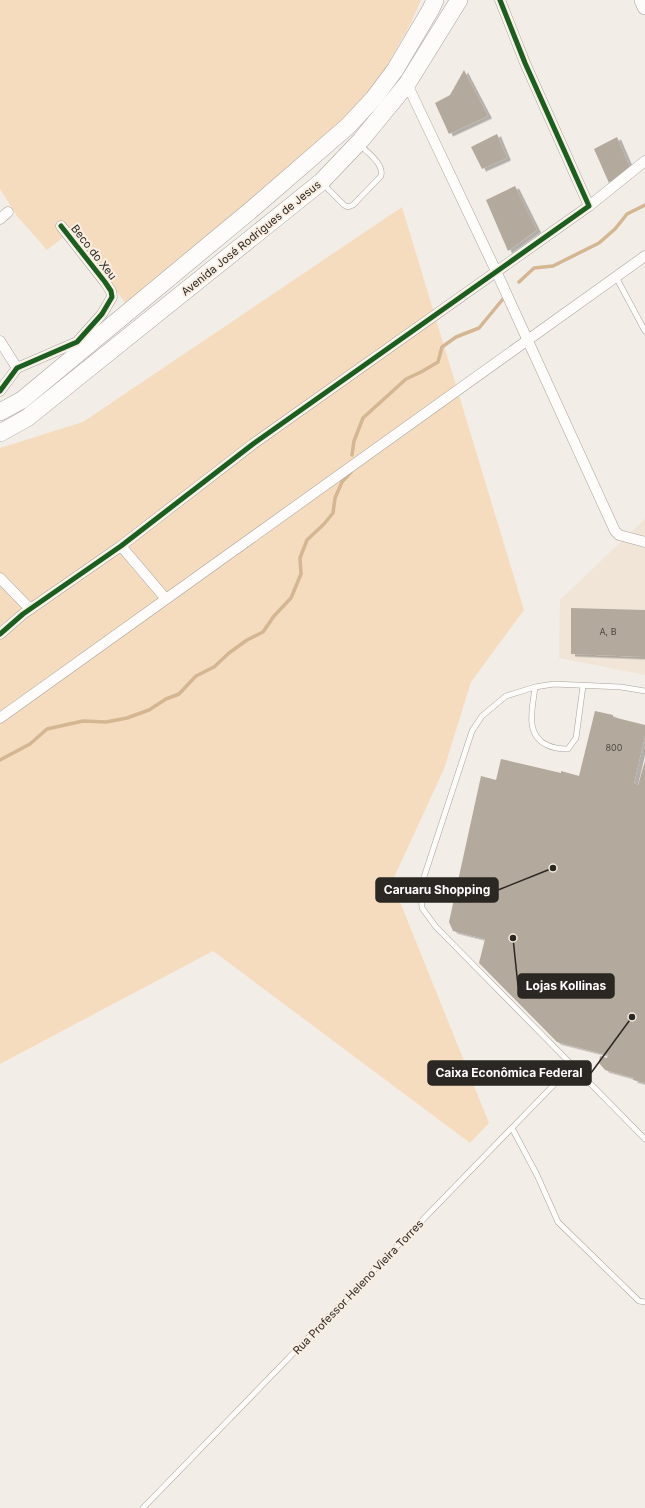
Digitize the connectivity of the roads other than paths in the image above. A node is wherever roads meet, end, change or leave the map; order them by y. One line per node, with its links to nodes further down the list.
1 (435, 0): 20 (main road, Avenida José Rodrigues de Jesus)
2 (459, 0): 6 (main road, Avenida José Rodrigues de Jesus)
3 (500, 0): 10 (street)
4 (642, 0): 5 (main road)
5 (645, 7)
6 (407, 84): 7 (main road, Avenida José Rodrigues de Jesus); 15 (street)
7 (358, 143): 9 (main road, Avenida José Rodrigues de Jesus); 9 (lane)
8 (645, 161): 10 (street)
9 (321, 182): 24 (main road, Avenida José Rodrigues de Jesus)
10 (589, 206): 15 (street)
11 (8, 212): 12 (street)
12 (0, 219)
13 (61, 226): 20 (street, Beco do Xeu)
14 (645, 256): 16 (street)
15 (496, 271): 18 (street); 26 (street)
16 (616, 276): 17 (lane); 18 (street)
17 (645, 331)
18 (527, 339): 25 (street); 28 (street)
19 (0, 341): 21 (street)
20 (81, 345): 21 (street); 23 (main road, Avenida José Rodrigues de Jesus)
21 (18, 368): 22 (street)
22 (0, 391)
23 (0, 412)
24 (0, 433)
25 (645, 542)
26 (121, 546): 28 (street); 29 (street)
27 (0, 578): 29 (street)
28 (166, 599): 34 (street)
29 (30, 610): 30 (street)
30 (0, 634)
31 (535, 686): 32 (lane); 32 (lane); 35 (lane)
32 (583, 686): 33 (lane)
33 (645, 691)
34 (0, 718)
35 (573, 1065): 36 (lane, Rua Professor Heleno Vieira Torres); 37 (lane)
36 (512, 1128): 38 (lane); 39 (lane, Rua Professor Heleno Vieira Torres)
37 (645, 1139)
38 (645, 1302)
39 (143, 1508)

